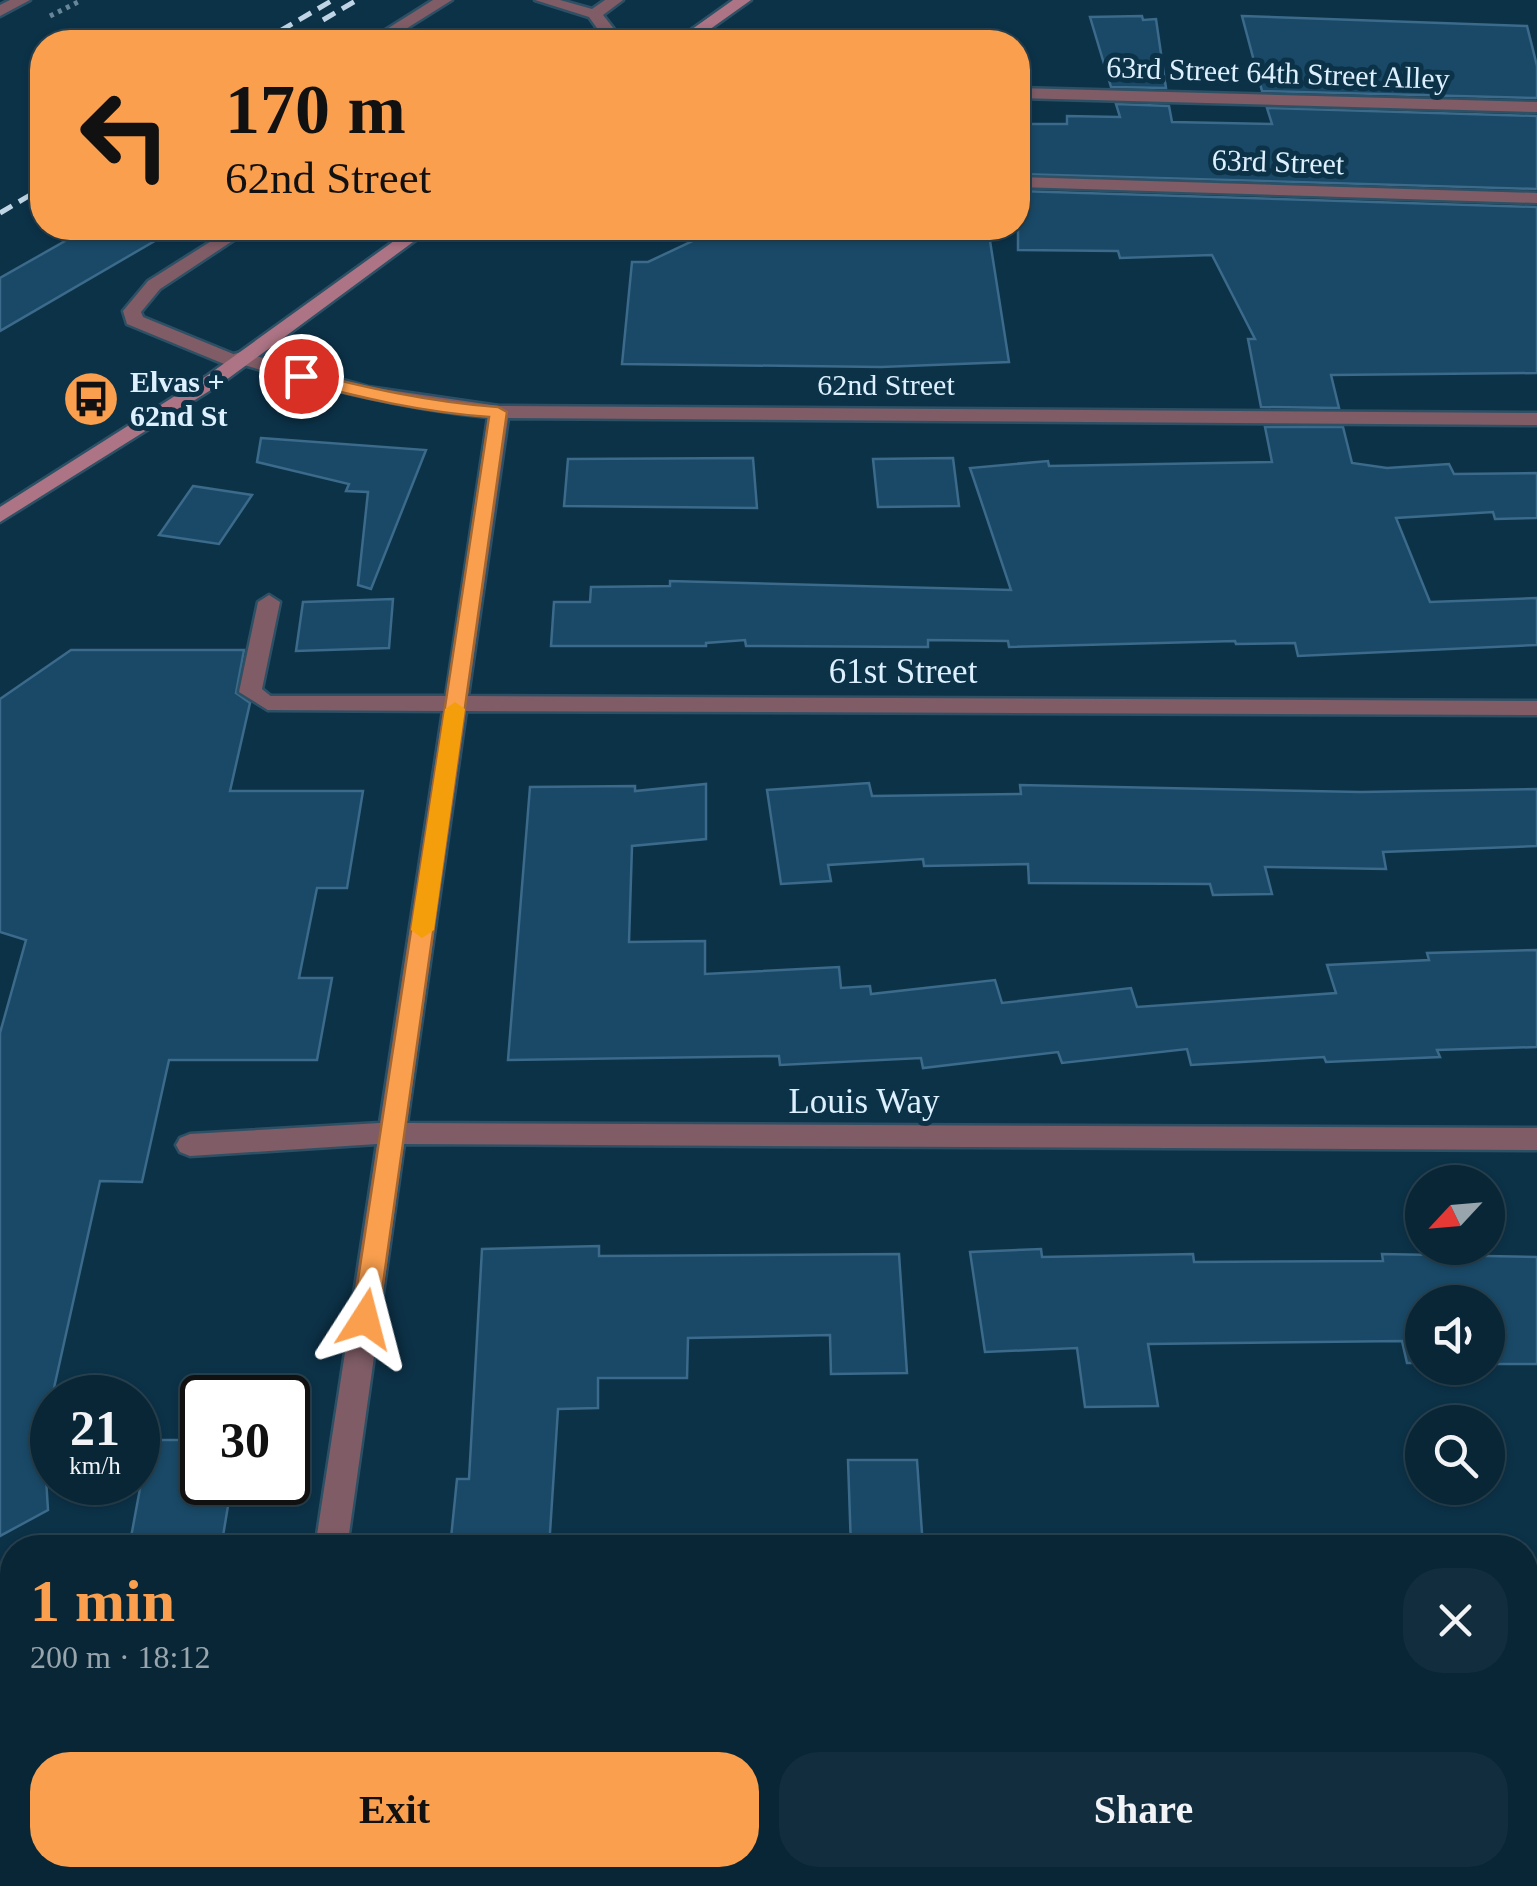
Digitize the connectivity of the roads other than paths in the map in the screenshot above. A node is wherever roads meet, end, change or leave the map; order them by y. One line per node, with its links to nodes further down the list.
1 (22, 0): 6 (street)
2 (444, 0): 8 (street)
3 (543, 0): 7 (street)
4 (615, 0): 7 (street)
5 (743, 0): 10 (main road)
6 (0, 12)
7 (594, 14): 9 (street)
8 (394, 30)
9 (604, 30)
10 (699, 30)
11 (1030, 93): 12 (street, 63rd Street 64th Street Alley)
12 (1537, 108)
13 (1030, 182): 14 (street, 63rd Street)
14 (1537, 198)
15 (225, 240): 17 (street, 62nd Street)
16 (406, 240): 17 (main road)
17 (239, 360): 18 (street, 62nd Street); 20 (main road)
18 (498, 412): 19 (street, 62nd Street); 22 (street)
19 (1537, 419)
20 (0, 516)
21 (269, 602): 22 (street, 61st Street)
22 (456, 705): 23 (street, 61st Street); 24 (street)
23 (1537, 708)
24 (392, 1133): 25 (street, Louis Way); 26 (street, Louis Way); 27 (street)
25 (1537, 1139)
26 (190, 1144)
27 (332, 1535)

